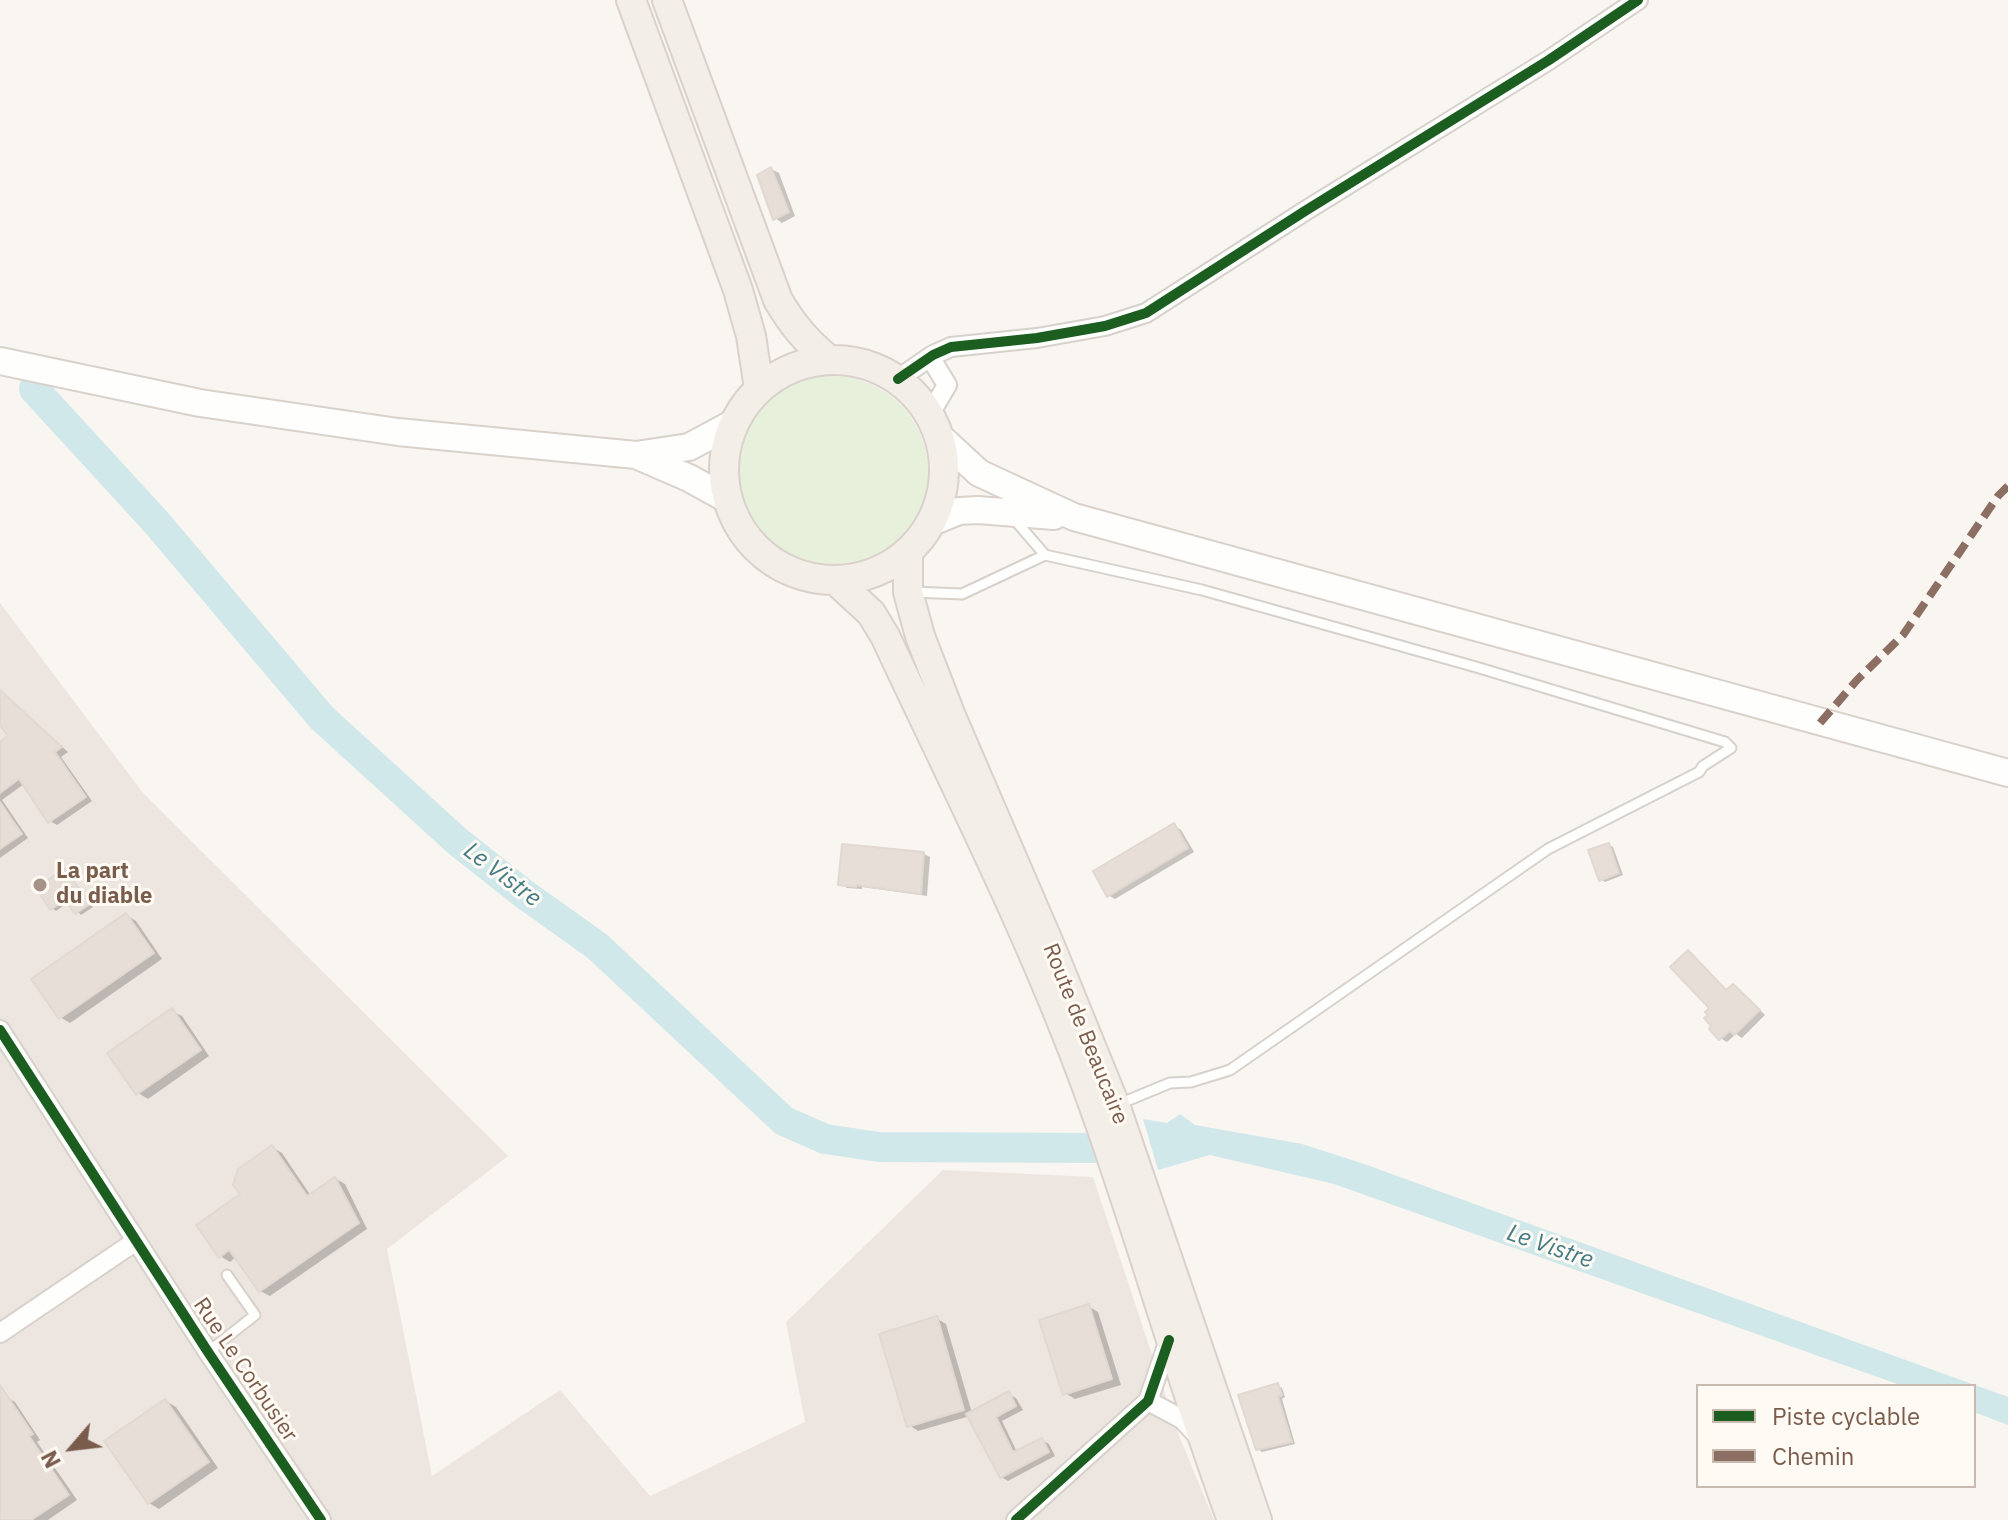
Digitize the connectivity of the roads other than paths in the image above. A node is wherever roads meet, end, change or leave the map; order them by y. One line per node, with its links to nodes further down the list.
1 (631, 0): 8 (main road)
2 (667, 0): 5 (main road)
3 (1638, 0): 4 (street)
4 (930, 357): 7 (street); 10 (street)
5 (828, 359): 7 (main road); 8 (main road)
6 (0, 361): 11 (main road)
7 (898, 379): 10 (main road)
8 (759, 388): 9 (main road)
9 (732, 424): 11 (main road); 12 (main road)
10 (935, 426): 14 (main road); 15 (main road)
11 (636, 455): 12 (main road)
12 (727, 499): 18 (main road)
13 (1009, 513): 14 (main road); 15 (main road); 17 (lane)
14 (1074, 517): 20 (main road)
15 (932, 522): 16 (main road)
16 (908, 553): 18 (main road); 19 (main road, Route de Beaucaire)
17 (1045, 555): 19 (lane); 22 (lane)
18 (836, 581): 26 (main road, Route de Beaucaire)
19 (908, 592): 22 (main road, Route de Beaucaire)
20 (2008, 773)
21 (0, 1030): 23 (street, Rue Le Corbusier)
22 (1115, 1105): 33 (main road, Route de Beaucaire)
23 (136, 1241): 25 (street); 27 (street, Rue Le Corbusier)
24 (227, 1275): 27 (lane)
25 (0, 1333)
26 (1169, 1340): 28 (street); 29 (main road, Route de Beaucaire)
27 (208, 1352): 30 (street, Rue Le Corbusier)
28 (1148, 1401): 29 (street); 31 (street)
29 (1203, 1441): 32 (main road, Route de Beaucaire)
30 (321, 1520)
31 (1016, 1520)
32 (1232, 1520)
33 (1257, 1520)

